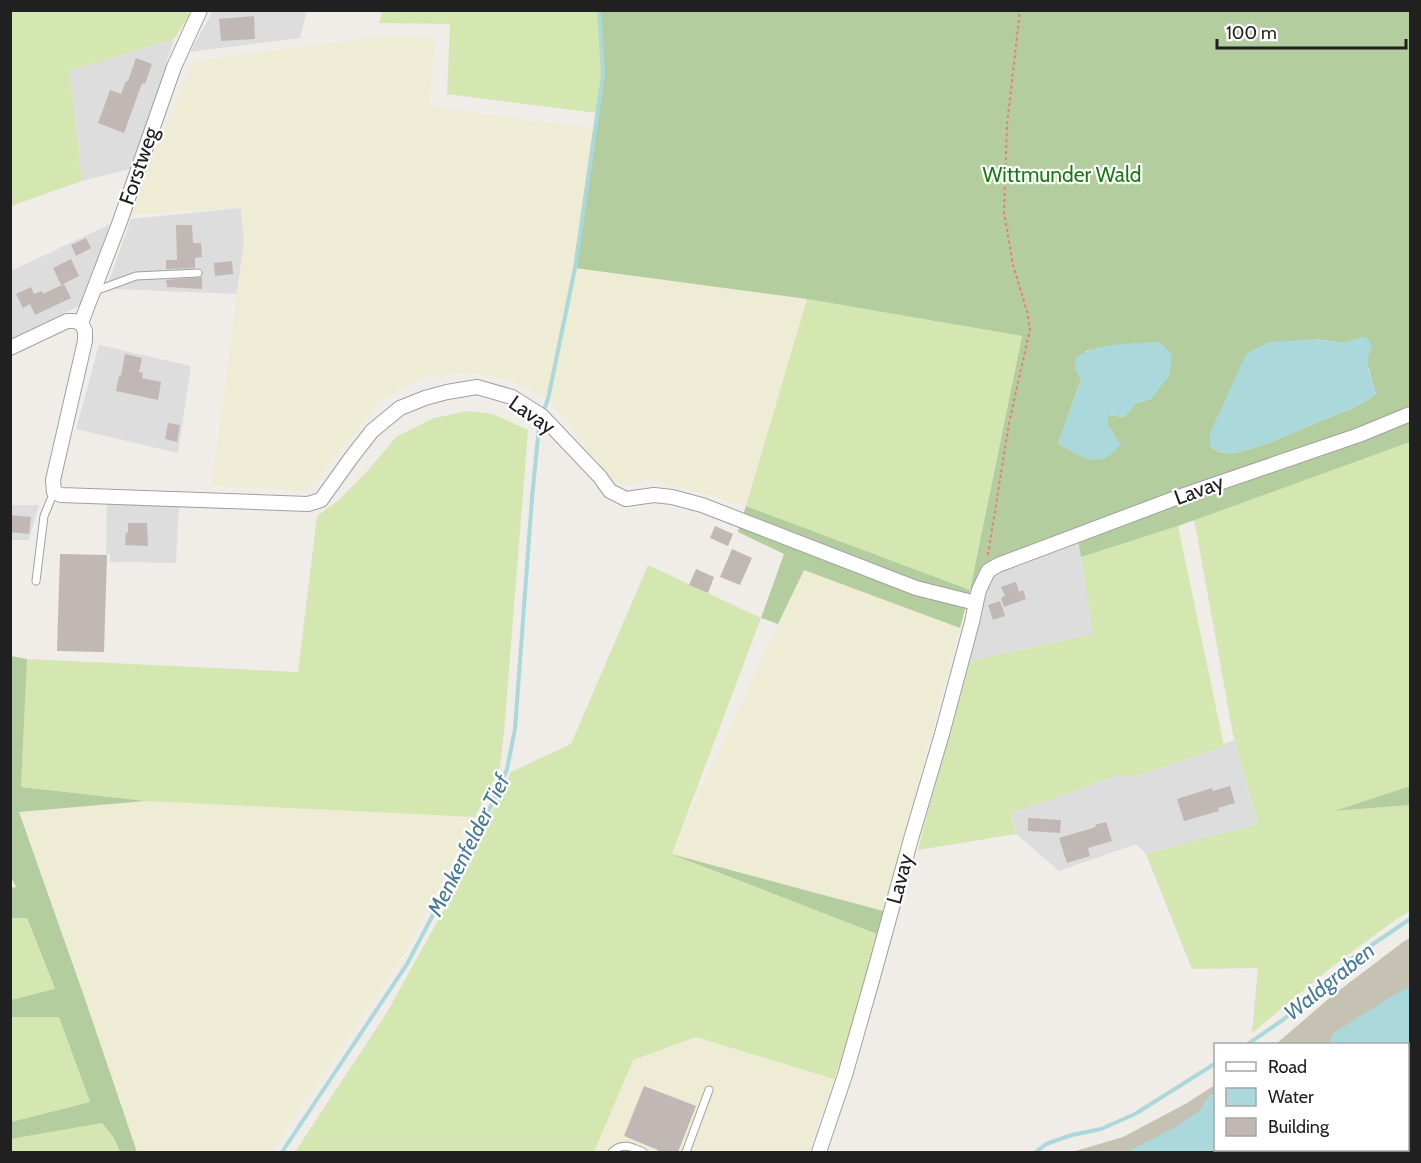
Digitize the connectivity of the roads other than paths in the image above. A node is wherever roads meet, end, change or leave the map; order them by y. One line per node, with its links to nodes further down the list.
1 (200, 10): 3 (street, Forstweg)
2 (198, 273): 3 (lane)
3 (93, 292): 4 (street, Forstweg)
4 (81, 323): 5 (street); 7 (street, Forstweg)
5 (10, 348)
6 (1410, 414): 9 (street, Lavay)
7 (54, 492): 8 (lane); 9 (street, Lavay)
8 (36, 581)
9 (976, 603): 14 (street, Lavay)
10 (709, 1090): 13 (lane)
11 (612, 1152): 12 (lane)
12 (643, 1152)
13 (686, 1152)
14 (819, 1152)

